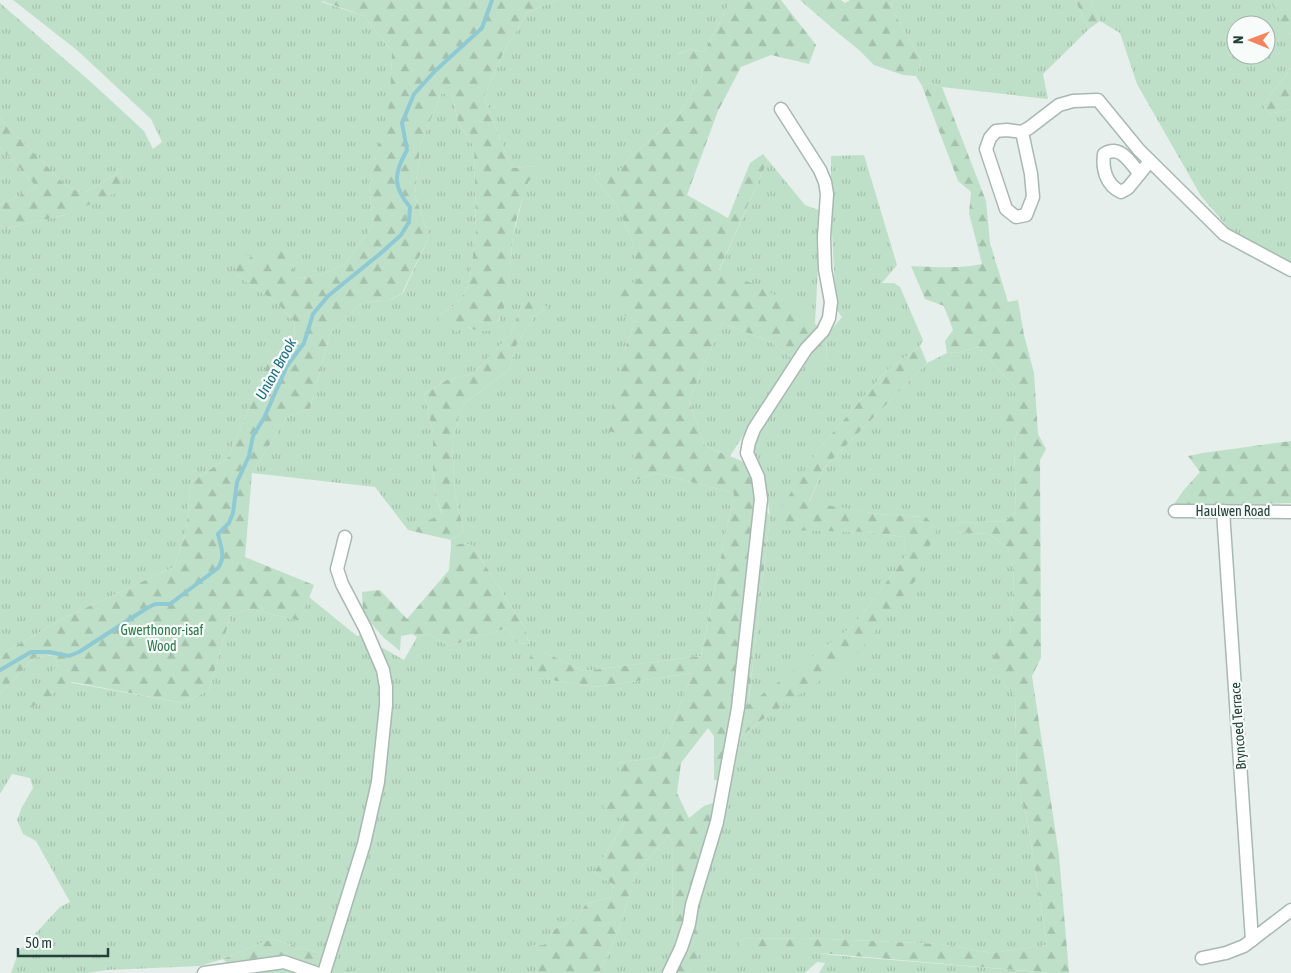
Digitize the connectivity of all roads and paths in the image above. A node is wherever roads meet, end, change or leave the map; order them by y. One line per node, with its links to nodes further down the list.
1 (781, 109): 16 (street)
2 (1022, 132): 2 (street); 3 (street)
3 (1150, 161): 4 (street); 5 (street)
4 (1139, 173)
5 (1291, 270)
6 (1175, 511): 7 (street, Haulwen Road)
7 (1223, 511): 8 (street, Haulwen Road); 11 (street, Bryncoed Terrace)
8 (1291, 512)
9 (345, 536): 15 (street)
10 (1291, 910): 11 (street)
11 (1252, 940): 12 (street)
12 (1202, 958)
13 (204, 973): 14 (street)
14 (316, 973)
15 (324, 973)
16 (669, 973)

